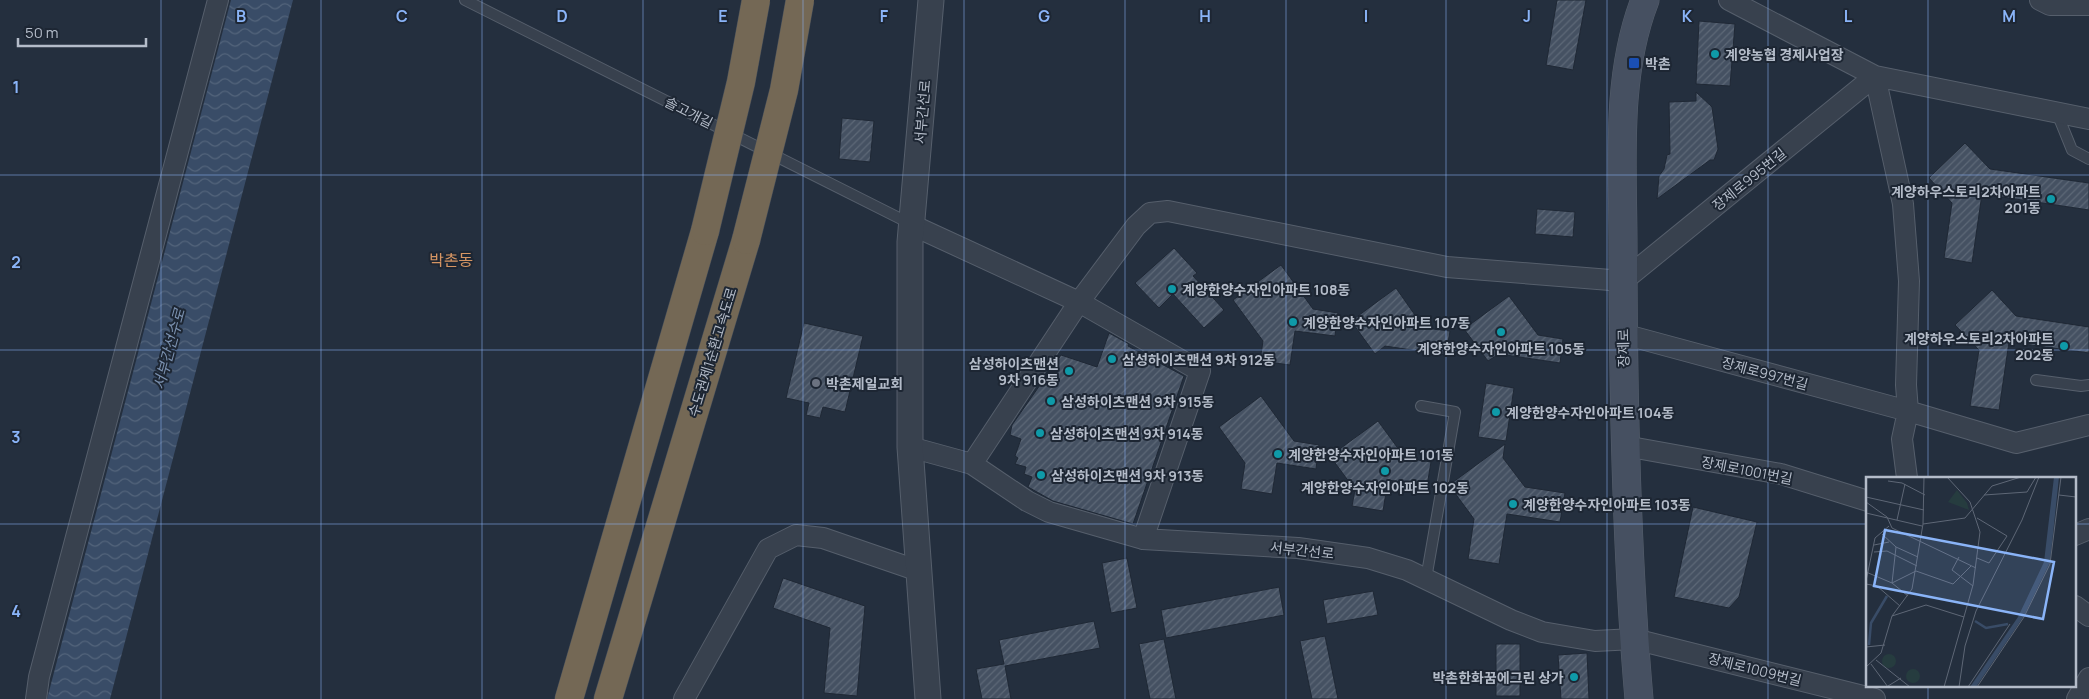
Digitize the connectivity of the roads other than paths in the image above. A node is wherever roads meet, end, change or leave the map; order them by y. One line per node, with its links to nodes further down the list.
1 (218, 0): 37 (street)
2 (466, 0): 14 (lane, 솔고개길)
3 (756, 0): 38 (highway, bridge)
4 (800, 0): 39 (highway, 수도권제1순환고속도로, bridge)
5 (932, 0): 14 (street, 서부간선로)
6 (1645, 0): 15 (main road, 장제로)
7 (1730, 0): 10 (street)
8 (2040, 0): 9 (street)
9 (2089, 5)
10 (1875, 76): 11 (street); 15 (street, 장제로995번길); 21 (street)
11 (2056, 113): 12 (street); 13 (lane)
12 (2089, 119)
13 (2089, 159)
14 (912, 225): 16 (street); 24 (street, 서부간선로)
15 (1623, 281): 16 (street); 17 (main road, 장제로)
16 (1079, 302): 25 (street); 30 (street)
17 (1623, 334): 21 (street, 장제로997번길); 23 (main road, 장제로)
18 (2036, 380): 19 (lane)
19 (2089, 385)
20 (1421, 406): 32 (lane)
21 (1908, 411): 22 (street, 장제로997번길); 26 (street)
22 (2089, 425)
23 (1625, 446): 27 (street, 장제로1001번길); 35 (main road, 장제로)
24 (910, 447): 25 (street, 서부간선로); 31 (street, 서부간선로)
25 (972, 464): 30 (street, 서부간선로)
26 (1907, 477)
27 (1866, 500)
28 (2089, 530): 29 (street)
29 (2076, 535)
30 (1143, 539): 32 (street, 서부간선로)
31 (919, 571): 40 (street); 41 (street, 서부간선로)
32 (1426, 579): 35 (street, 서부간선로)
33 (2076, 607): 34 (street)
34 (2089, 616)
35 (1634, 639): 42 (main road, 장제로); 43 (street, 장제로1009번길)
36 (2089, 678): 44 (street)
37 (36, 699)
38 (569, 699)
39 (608, 699)
40 (684, 699)
41 (928, 699)
42 (1639, 699)
43 (1875, 699)
44 (2077, 699)

